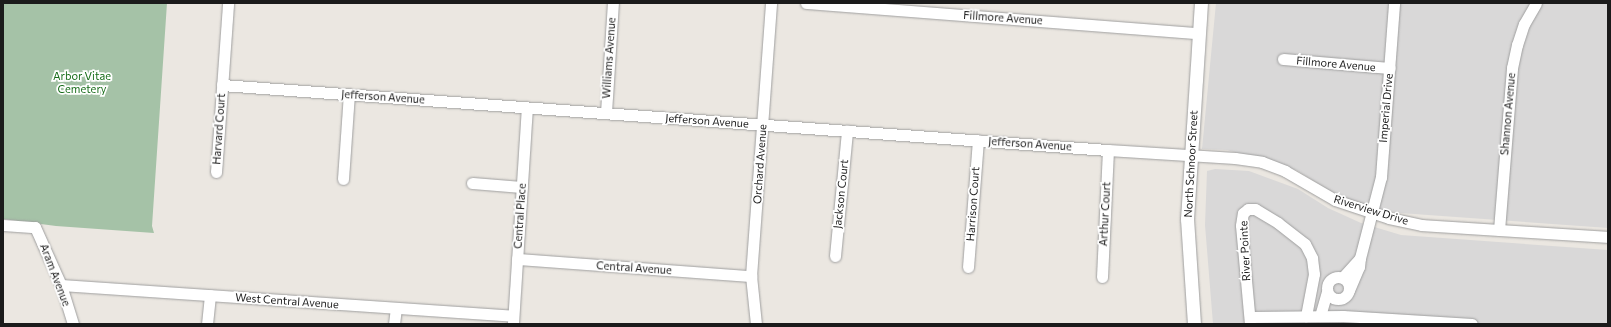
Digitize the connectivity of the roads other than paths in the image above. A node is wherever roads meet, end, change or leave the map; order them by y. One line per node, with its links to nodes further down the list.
1 (228, 3): 11 (street, Harvard Court)
2 (613, 3): 14 (street, Williams Avenue)
3 (771, 3): 15 (street, Orchard Avenue)
4 (806, 3): 8 (street, Fillmore Avenue)
5 (1201, 3): 8 (street, North Schnoor Street)
6 (1394, 3): 10 (street, Imperial Drive)
7 (1536, 3): 26 (street, Shannon Avenue)
8 (1199, 33): 19 (street, North Schnoor Street)
9 (1283, 59): 10 (street, Fillmore Avenue)
10 (1390, 68): 24 (street, Imperial Drive)
11 (222, 85): 12 (street, Jefferson Avenue); 20 (street, Harvard Court)
12 (349, 94): 13 (street, Jefferson Avenue); 21 (street)
13 (527, 108): 14 (street, Jefferson Avenue); 23 (street, Central Place)
14 (606, 113): 15 (street, Jefferson Avenue)
15 (763, 125): 16 (street, Jefferson Avenue); 32 (street, Orchard Avenue)
16 (847, 131): 17 (street, Jefferson Avenue); 28 (street, Jackson Court)
17 (978, 140): 18 (street, Jefferson Avenue); 31 (street, Harrison Court)
18 (1108, 150): 19 (street, Jefferson Avenue); 33 (street, Arthur Court)
19 (1191, 154): 24 (street, Riverview Drive); 49 (street, North Schnoor Street)
20 (216, 172)
21 (343, 179)
22 (472, 183): 23 (street)
23 (522, 187): 30 (street, Central Place)
24 (1371, 211): 26 (street, Riverview Drive); 29 (street)
25 (3, 225): 35 (street, Aram Avenue)
26 (1499, 230): 27 (street, Riverview Drive)
27 (1608, 238)
28 (835, 256)
29 (1360, 258): 34 (street); 37 (street)
30 (517, 259): 32 (street, Central Avenue); 43 (street, Central Place)
31 (968, 267)
32 (751, 276): 48 (street, Orchard Avenue)
33 (1102, 277)
34 (1343, 277): 36 (street); 37 (street)
35 (61, 285): 38 (street, West Central Avenue); 45 (street, Aram Avenue)
36 (1327, 292): 37 (street); 41 (street)
37 (1348, 293): 42 (street)
38 (210, 295): 39 (street, West Central Avenue); 46 (street)
39 (396, 308): 43 (street, West Central Avenue); 47 (street)
40 (1306, 316): 41 (street, River Pointe); 44 (street, River Pointe); 44 (street, River Pointe)
41 (1320, 316): 42 (street, River Pointe)
42 (1343, 316): 50 (street, River Pointe)
43 (513, 320)
44 (1250, 321)
45 (73, 324)
46 (207, 324)
47 (394, 324)
48 (756, 324)
49 (1194, 324)
50 (1472, 324)

